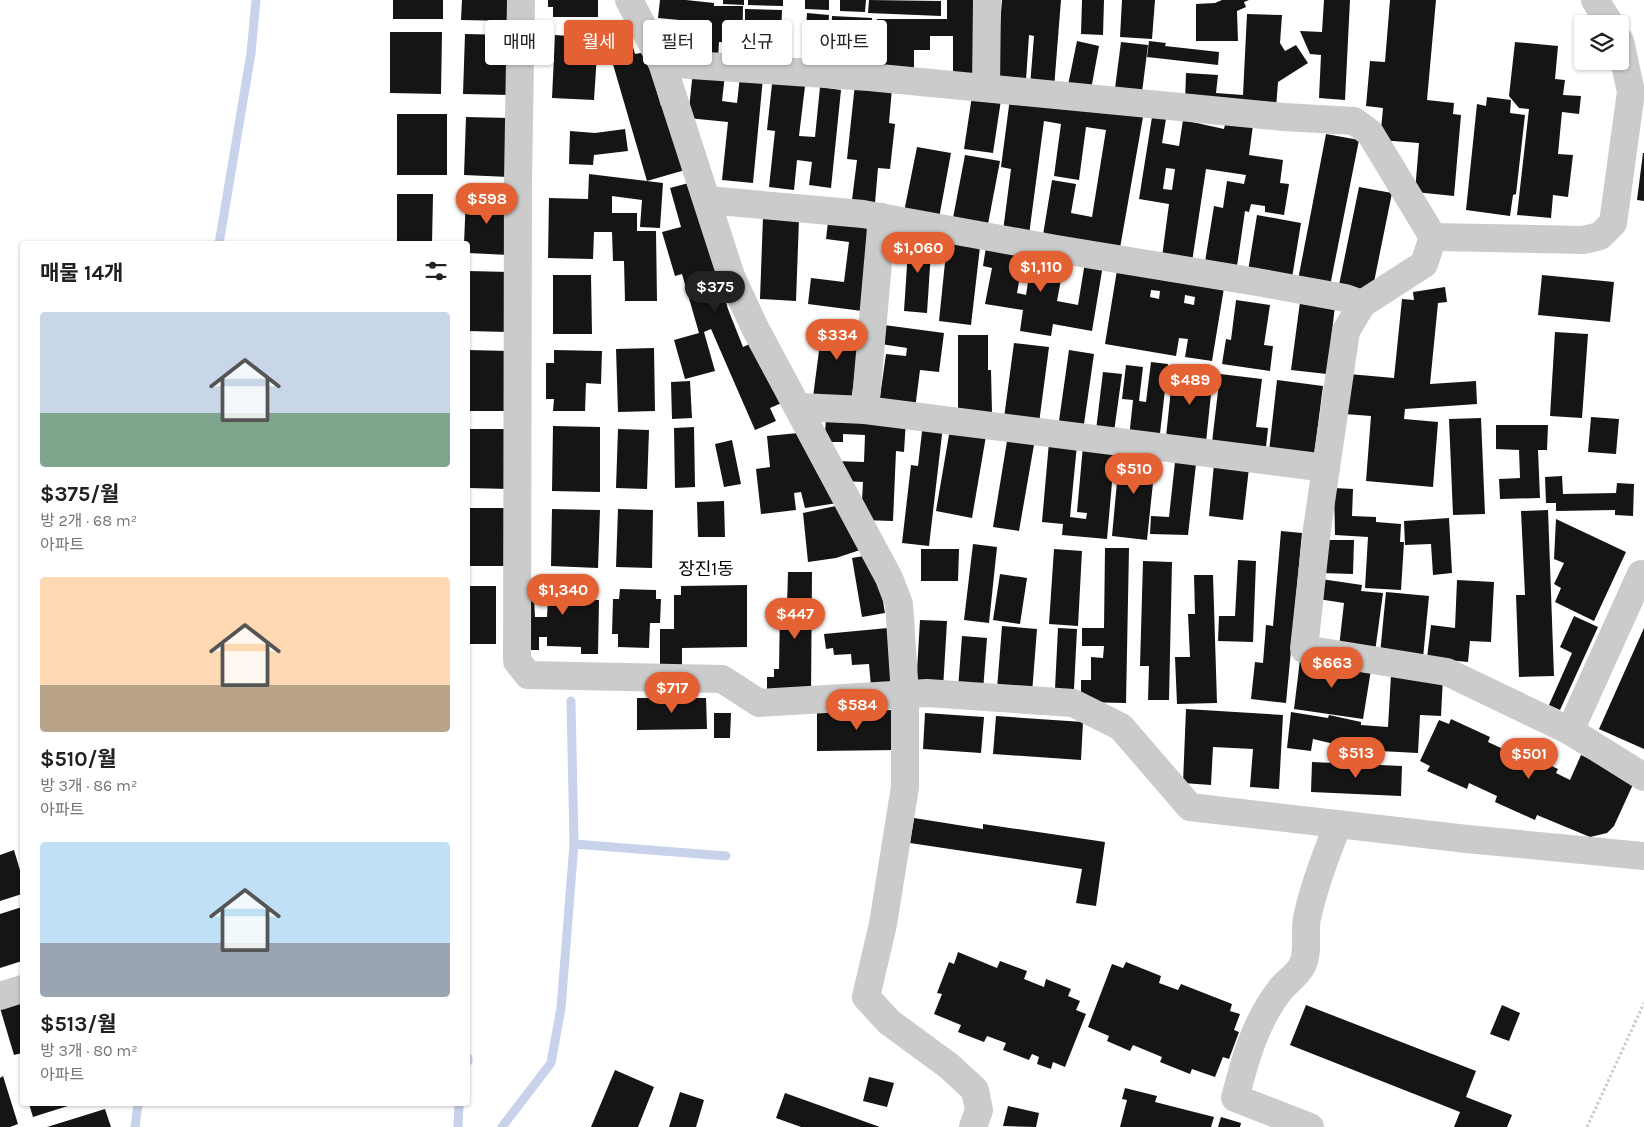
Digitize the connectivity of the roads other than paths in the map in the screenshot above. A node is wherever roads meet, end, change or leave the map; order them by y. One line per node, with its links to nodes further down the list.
1 (521, 0): 20 (street)
2 (629, 0): 6 (street)
3 (987, 0): 10 (street)
4 (1595, 0): 5 (street)
5 (1604, 15)
6 (643, 27)
7 (663, 65): 12 (street)
8 (688, 65): 10 (street)
9 (1629, 68): 11 (street)
10 (986, 88): 14 (street)
11 (1637, 93): 14 (street)
12 (707, 200): 13 (street); 16 (street)
13 (882, 217): 15 (street); 17 (street)
14 (1433, 237): 15 (street)
15 (1362, 304): 18 (street)
16 (799, 407): 17 (street); 20 (street)
17 (865, 410): 18 (street)
18 (1326, 468): 21 (street)
19 (1641, 574): 21 (street)
20 (905, 695): 23 (street); 27 (street)
21 (1570, 731): 22 (street)
22 (1644, 777)
23 (1338, 824): 24 (street); 28 (street)
24 (1644, 856)
25 (20, 990): 26 (street)
26 (0, 996)
27 (972, 1127)
28 (1310, 1127)

